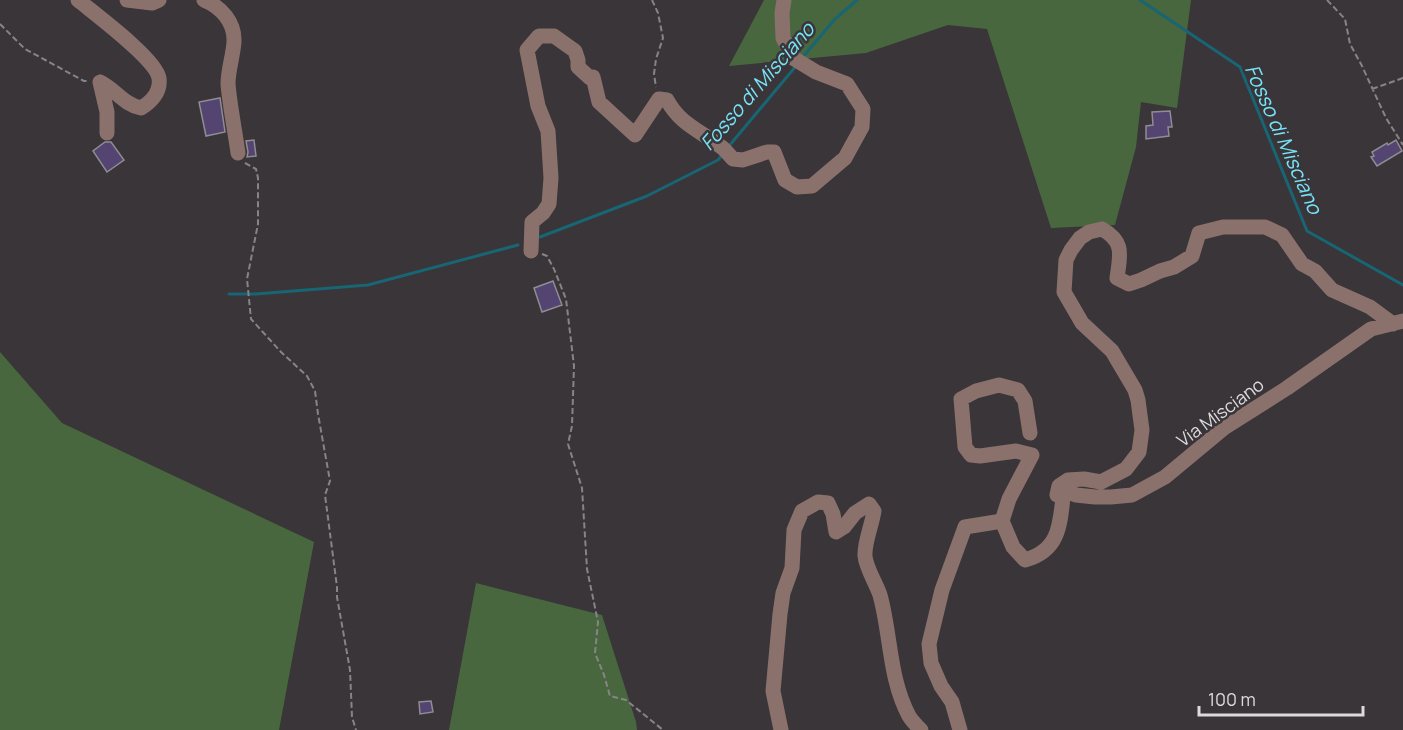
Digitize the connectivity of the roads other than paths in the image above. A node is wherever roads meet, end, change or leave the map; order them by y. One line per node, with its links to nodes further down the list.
1 (78, 0): 6 (street)
2 (127, 0): 3 (street)
3 (159, 0)
4 (204, 0): 7 (street)
5 (784, 0): 8 (street)
6 (107, 133)
7 (238, 153)
8 (531, 251)
9 (1398, 322): 11 (street, Via Misciano); 11 (street, Via Misciano)
10 (1030, 433): 12 (street)
11 (1063, 497): 12 (street, Via Misciano)
12 (1002, 521): 15 (street)
13 (781, 730): 14 (street)
14 (921, 730)
15 (960, 730)

